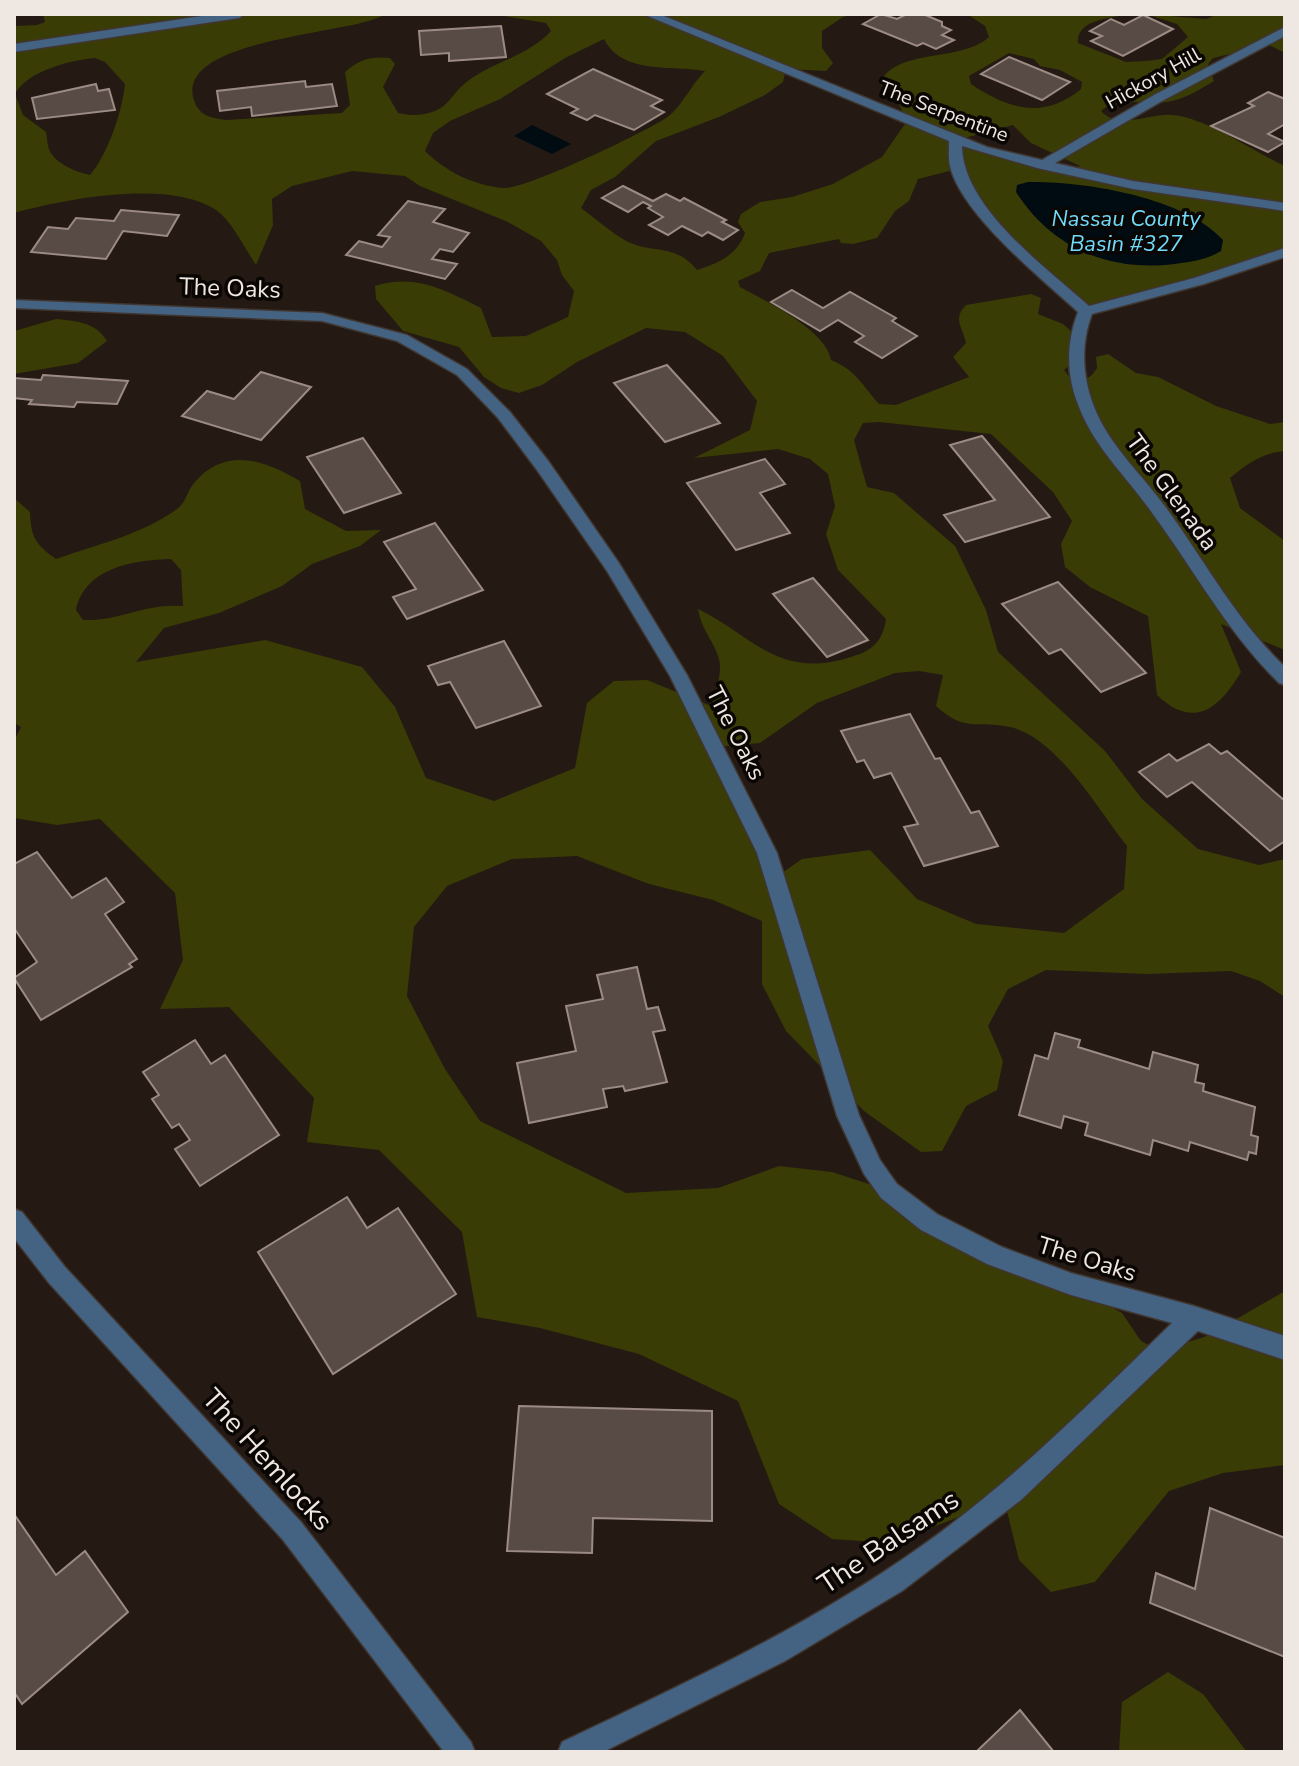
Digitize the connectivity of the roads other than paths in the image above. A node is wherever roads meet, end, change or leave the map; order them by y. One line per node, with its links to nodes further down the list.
1 (239, 14): 4 (street)
2 (649, 14): 5 (street, The Serpentine)
3 (1285, 31): 6 (street, Hickory Hill)
4 (14, 48)
5 (955, 140): 6 (street, The Serpentine); 10 (street)
6 (1042, 165): 7 (street, The Serpentine)
7 (1285, 207)
8 (1285, 252): 10 (street)
9 (14, 304): 13 (street, The Oaks)
10 (1086, 311): 11 (street, The Glenada)
11 (1285, 678)
12 (14, 1220): 15 (street, The Hemlocks)
13 (1194, 1318): 14 (street, The Oaks); 16 (street, The Balsams)
14 (1285, 1348)
15 (461, 1752)
16 (572, 1752)

